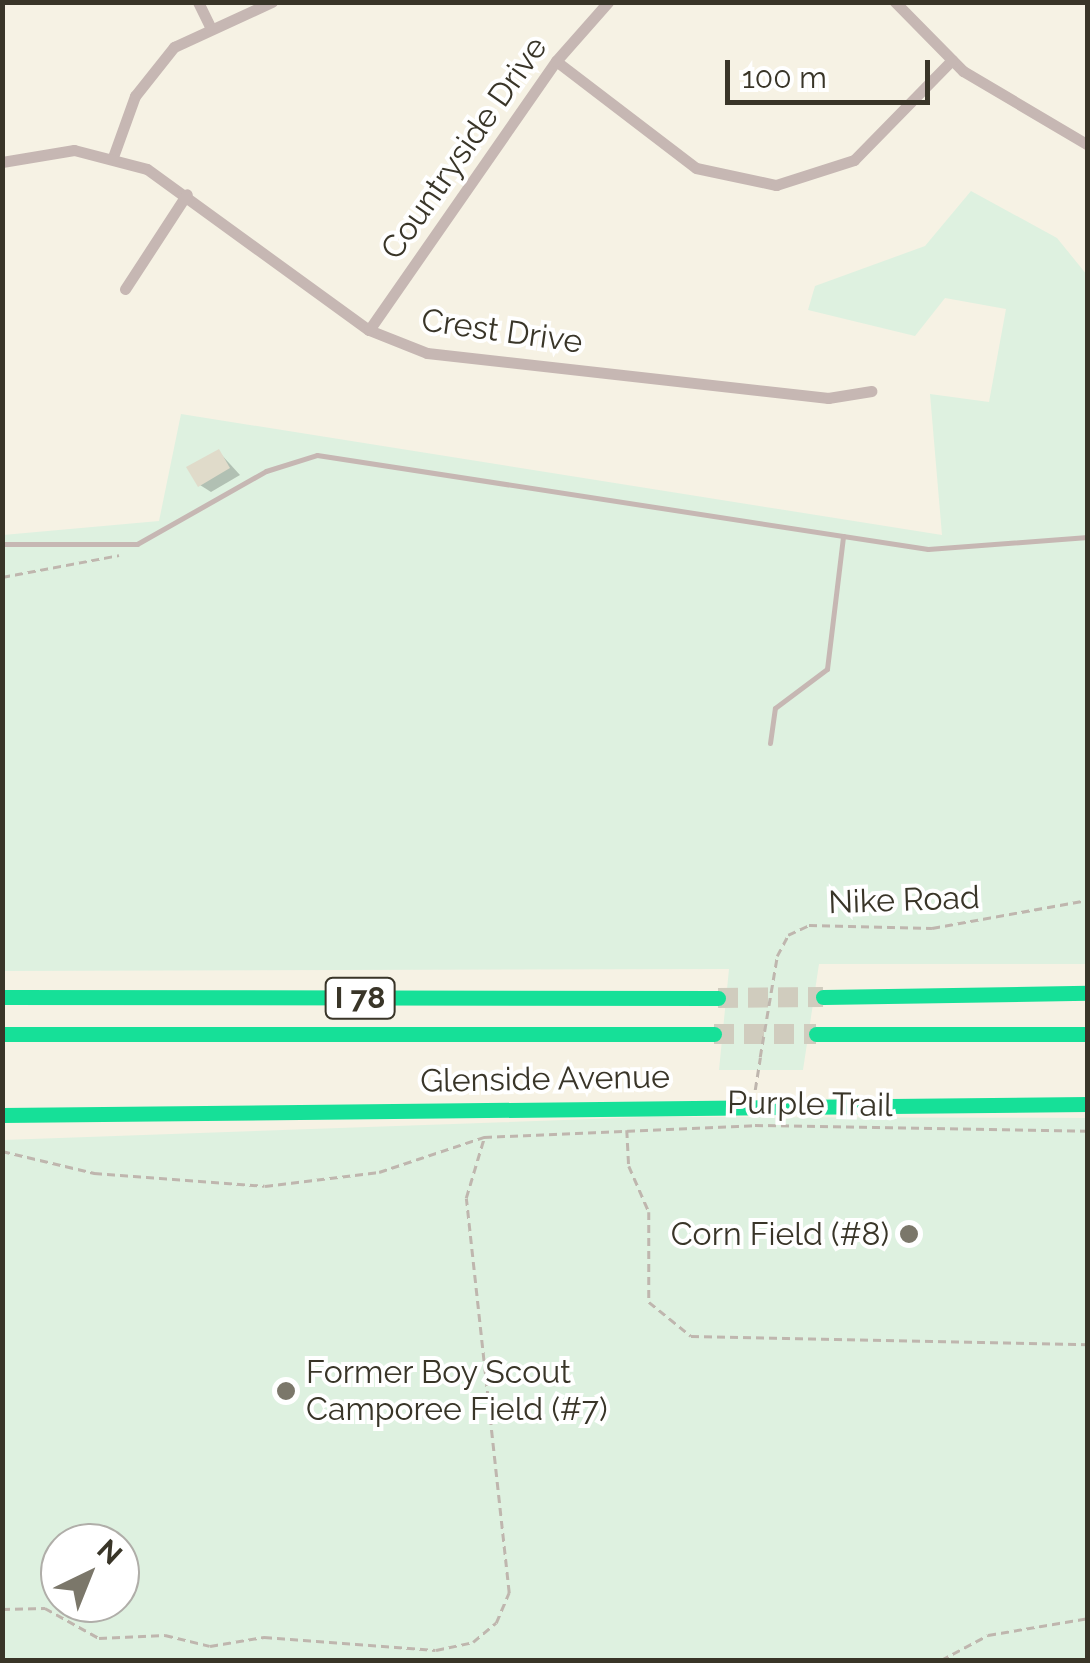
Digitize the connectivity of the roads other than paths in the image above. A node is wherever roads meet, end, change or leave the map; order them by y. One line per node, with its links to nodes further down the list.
1 (198, 2): 5 (street)
2 (272, 2): 5 (street)
3 (608, 2): 7 (street, Countryside Drive)
4 (894, 2): 6 (street)
5 (210, 29): 9 (street)
6 (952, 60): 7 (street); 8 (street)
7 (556, 61): 13 (street, Countryside Drive)
8 (1088, 145)
9 (113, 158): 10 (street, Crest Drive); 11 (street, Crest Drive)
10 (2, 162)
11 (188, 194): 12 (street); 13 (street, Crest Drive)
12 (124, 289)
13 (370, 330): 14 (street, Crest Drive)
14 (871, 391)
15 (844, 536): 16 (lane); 17 (lane); 18 (lane)
16 (1088, 537)
17 (2, 544)
18 (770, 743)
19 (1088, 994): 21 (main road)
20 (2, 997): 22 (main road, I 78)
21 (823, 997)
22 (718, 998)
23 (2, 1034): 24 (main road, I 78)
24 (714, 1034)
25 (816, 1034): 26 (main road)
26 (1088, 1034)
27 (1088, 1104): 28 (main road, Glenside Avenue)
28 (2, 1115)

